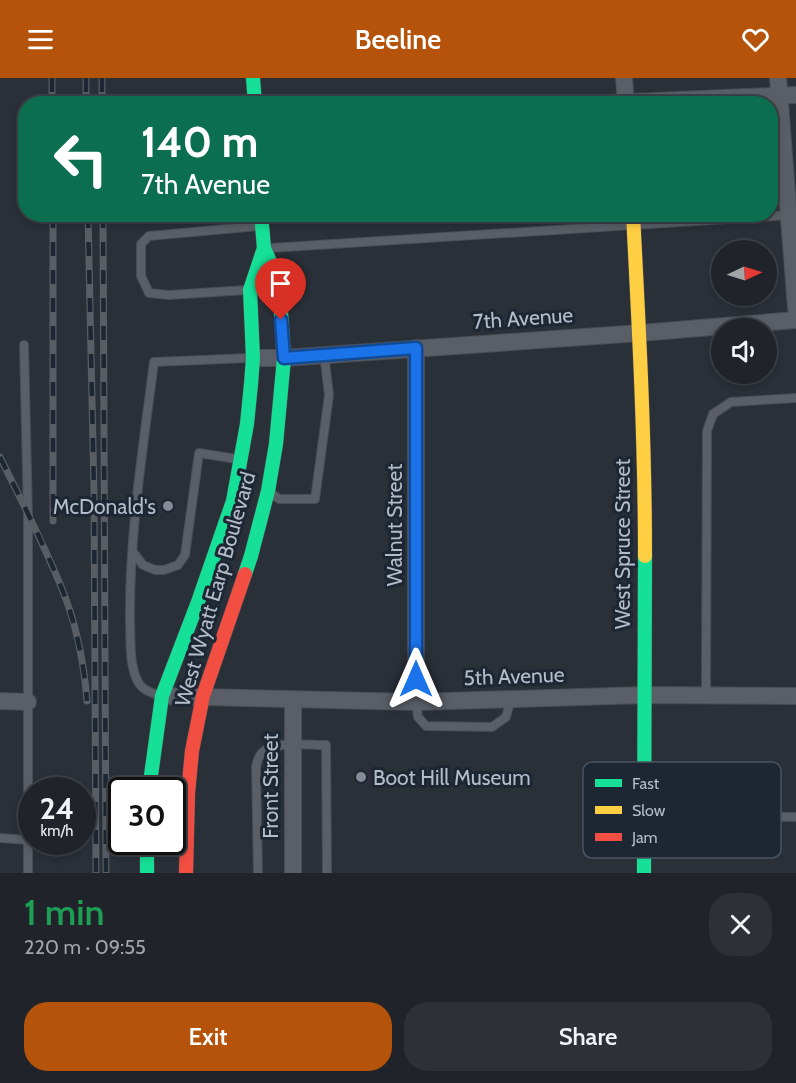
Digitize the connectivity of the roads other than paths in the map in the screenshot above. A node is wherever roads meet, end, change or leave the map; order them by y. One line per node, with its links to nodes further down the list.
1 (253, 78): 5 (main road)
2 (624, 78): 6 (street)
3 (778, 78): 4 (street)
4 (788, 95): 7 (street); 8 (street)
5 (254, 96)
6 (626, 96)
7 (765, 96)
8 (792, 215): 15 (street)
9 (248, 222): 14 (lane)
10 (262, 222): 13 (main road, West Wyatt Earp Boulevard)
11 (607, 222): 13 (lane)
12 (633, 222): 17 (main road, West Spruce Street)
13 (264, 248): 14 (main road, West Wyatt Earp Boulevard); 22 (main road, West Wyatt Earp Boulevard)
14 (250, 290): 21 (main road, West Wyatt Earp Boulevard)
15 (796, 308)
16 (796, 320): 17 (street, 7th Avenue)
17 (640, 333): 19 (street, 7th Avenue); 27 (main road, West Spruce Street)
18 (24, 345): 35 (lane)
19 (416, 348): 20 (street, 7th Avenue); 36 (street, Walnut Street)
20 (324, 354): 22 (street, 7th Avenue); 25 (lane)
21 (253, 358): 22 (street, 7th Avenue); 24 (main road, West Wyatt Earp Boulevard); 26 (lane)
22 (284, 358): 25 (main road, West Wyatt Earp Boulevard)
23 (796, 398): 28 (lane)
24 (242, 459): 26 (lane); 29 (main road, West Wyatt Earp Boulevard)
25 (268, 491): 30 (main road, West Wyatt Earp Boulevard)
26 (133, 552): 29 (lane)
27 (645, 695): 28 (street, 5th Avenue); 33 (street, 5th Avenue); 38 (main road, West Spruce Street)
28 (706, 695): 31 (street, 5th Avenue)
29 (162, 696): 30 (street, 5th Avenue); 40 (main road, West Wyatt Earp Boulevard)
30 (203, 696): 32 (street, 5th Avenue); 49 (main road, West Wyatt Earp Boulevard)
31 (796, 696)
32 (293, 699): 36 (street, 5th Avenue); 37 (street, Front Street)
33 (511, 699): 36 (street, 5th Avenue); 36 (lane)
34 (0, 701): 35 (street)
35 (28, 702): 39 (lane)
36 (416, 702)
37 (293, 744): 50 (lane); 51 (street, Front Street); 52 (lane)
38 (644, 762)
39 (28, 777)
40 (151, 777)
41 (781, 817): 42 (lane)
42 (796, 817)
43 (0, 838): 44 (lane)
44 (18, 839)
45 (28, 855): 47 (lane)
46 (147, 855): 48 (main road)
47 (28, 873)
48 (147, 873)
49 (186, 873)
50 (258, 873)
51 (293, 873)
52 (327, 873)

